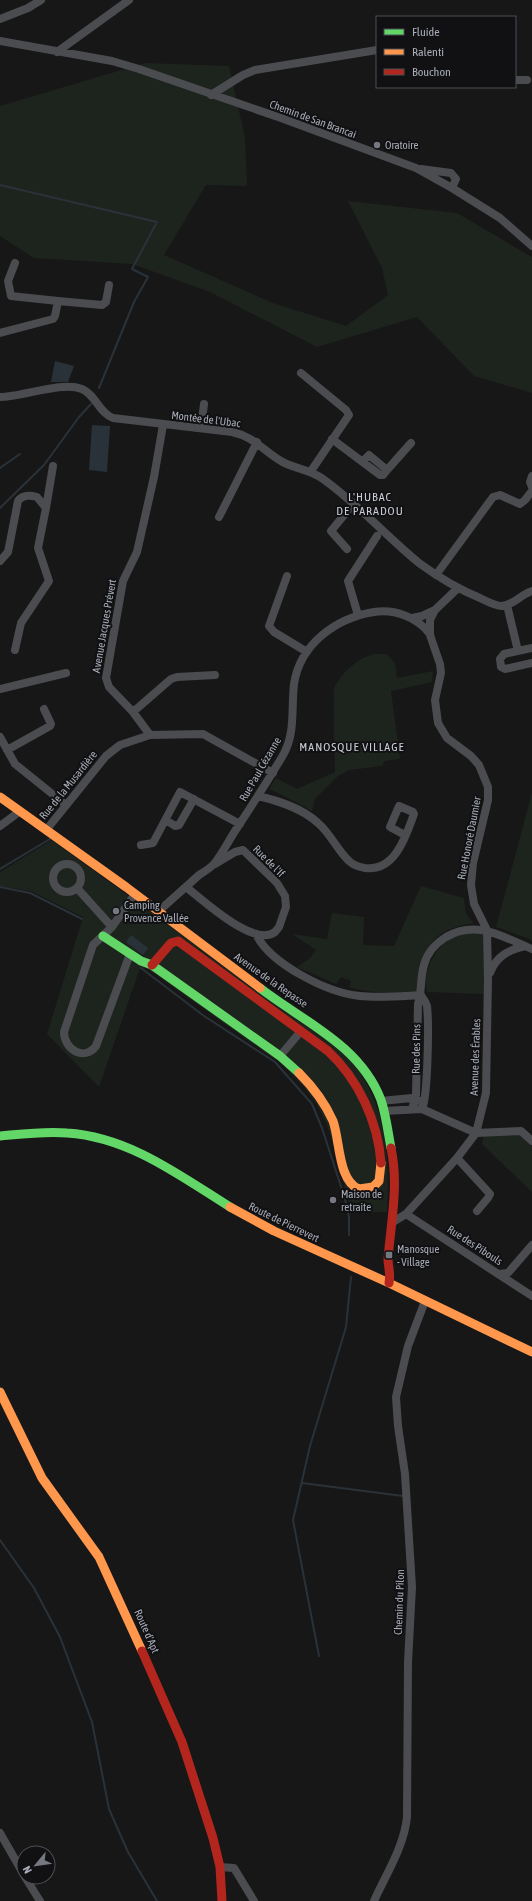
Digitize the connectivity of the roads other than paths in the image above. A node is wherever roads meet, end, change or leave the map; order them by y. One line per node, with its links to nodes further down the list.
1 (41, 0): 3 (street)
2 (129, 0): 6 (street)
3 (0, 19)
4 (0, 41): 6 (street, Chemin de San Brancai)
5 (376, 50): 9 (street)
6 (57, 52): 9 (street, Chemin de San Brancai)
7 (516, 80): 8 (street)
8 (527, 80)
9 (211, 95): 10 (street, Chemin de San Brancai)
10 (416, 168): 11 (street, Chemin de San Brancai); 11 (street)
11 (452, 188): 12 (street, Chemin de San Brancai)
12 (532, 246)
13 (15, 263): 15 (street)
14 (109, 285): 15 (street)
15 (58, 301): 16 (street)
16 (0, 333)
17 (301, 373): 22 (street)
18 (0, 397): 20 (street, Montée de l'Ubac)
19 (204, 404): 21 (street)
20 (163, 425): 21 (street, Montée de l'Ubac); 54 (street, Avenue Jacques Prévert)
21 (201, 428): 23 (street, Montée de l'Ubac)
22 (332, 439): 24 (street); 26 (street)
23 (257, 442): 26 (street, Montée de l'Ubac); 32 (street)
24 (411, 442)
25 (53, 466): 31 (street)
26 (311, 471): 30 (street, Montée de l'Ubac)
27 (532, 476): 28 (street)
28 (532, 487)
29 (532, 491): 36 (street)
30 (354, 503): 34 (street); 36 (street, Montée de l'Ubac)
31 (46, 508): 35 (street); 46 (street)
32 (219, 517)
33 (377, 536): 42 (street)
34 (347, 549)
35 (0, 561)
36 (436, 575): 38 (street, Montée de l'Ubac)
37 (287, 576): 48 (street)
38 (458, 588): 40 (street, Montée de l'Ubac); 41 (street)
39 (532, 591): 40 (street)
40 (507, 605): 47 (street)
41 (435, 610): 43 (street); 44 (street)
42 (358, 615): 43 (street, Rue Paul Cézanne); 48 (street, Rue Paul Cézanne)
43 (412, 618): 44 (street, Rue Paul Cézanne)
44 (430, 635): 76 (street, Rue Honoré Daumier)
45 (532, 648): 47 (street)
46 (15, 650)
47 (518, 651): 49 (street)
48 (308, 652): 58 (street, Rue Paul Cézanne)
49 (532, 663)
50 (66, 673): 52 (street)
51 (215, 675): 54 (street)
52 (0, 689)
53 (44, 709): 57 (street)
54 (133, 712): 55 (street, Avenue Jacques Prévert)
55 (150, 735): 58 (street); 62 (street, Rue de la Musardière)
56 (0, 737): 57 (street)
57 (7, 750): 62 (street)
58 (273, 773): 59 (street, Rue Paul Cézanne)
59 (258, 796): 65 (street, Rue Paul Cézanne); 68 (street)
60 (0, 797): 63 (street, Avenue de la Repasse)
61 (194, 799): 64 (street); 64 (street); 65 (street)
62 (66, 805): 67 (street, Rue de la Musardière)
63 (19, 812): 66 (street); 67 (street, Avenue de la Repasse)
64 (166, 820): 69 (street)
65 (240, 824): 70 (street, Rue Paul Cézanne)
66 (0, 826)
67 (47, 829): 73 (street, Avenue de la Repasse)
68 (405, 836)
69 (141, 845)
70 (213, 865): 71 (street, Rue Paul Cézanne); 77 (street, Rue de l'If)
71 (186, 887): 74 (street, Rue Paul Cézanne); 77 (street)
72 (77, 888): 75 (street)
73 (135, 894): 74 (street, Avenue de la Repasse); 75 (street)
74 (159, 911): 87 (street, Avenue de la Repasse)
75 (112, 927): 78 (street)
76 (487, 930): 79 (street, Rue des Pins); 82 (street, Avenue des Érables); 83 (street, Rue des Pins)
77 (256, 934): 83 (street)
78 (104, 936): 80 (street); 80 (street)
79 (529, 947): 82 (street)
80 (130, 954): 81 (street)
81 (152, 965): 84 (street); 85 (street)
82 (488, 978): 91 (street, Avenue des Érables)
83 (422, 995): 86 (street, Rue des Pins); 89 (street, Rue des Pins)
84 (301, 1031): 85 (street); 85 (street)
85 (280, 1056)
86 (416, 1098): 87 (street); 88 (street, Rue des Pins); 89 (street)
87 (381, 1101): 90 (street, Avenue de la Repasse)
88 (412, 1109): 89 (street); 90 (street)
89 (425, 1109): 91 (street)
90 (384, 1111): 99 (street, Avenue de la Repasse)
91 (476, 1133): 94 (street); 96 (street, Avenue des Érables)
92 (24, 1134): 93 (street, Route de Pierrevert); 95 (street, Route de Pierrevert); 102 (street, Route de Pierrevert)
93 (0, 1136)
94 (532, 1141)
95 (0, 1142)
96 (456, 1158): 97 (street); 98 (street, Avenue des Érables)
97 (477, 1211)
98 (406, 1214): 99 (street, Avenue des Érables); 101 (street, Rue des Pibouls)
99 (393, 1222): 102 (street, Avenue de la Repasse)
100 (532, 1245): 101 (street)
101 (499, 1274): 103 (street, Rue des Pibouls)
102 (387, 1279): 104 (street, Route de Pierrevert)
103 (532, 1296)
104 (425, 1301): 105 (street, Route de Pierrevert); 114 (street, Chemin du Pilon)
105 (532, 1352)
106 (0, 1392): 109 (street, Route d'Apt)
107 (0, 1834): 108 (street)
108 (16, 1861)
109 (220, 1866): 112 (street, Route d'Apt); 113 (street)
110 (30, 1885): 111 (street)
111 (40, 1901)
112 (222, 1901)
113 (254, 1901)
114 (374, 1901)

